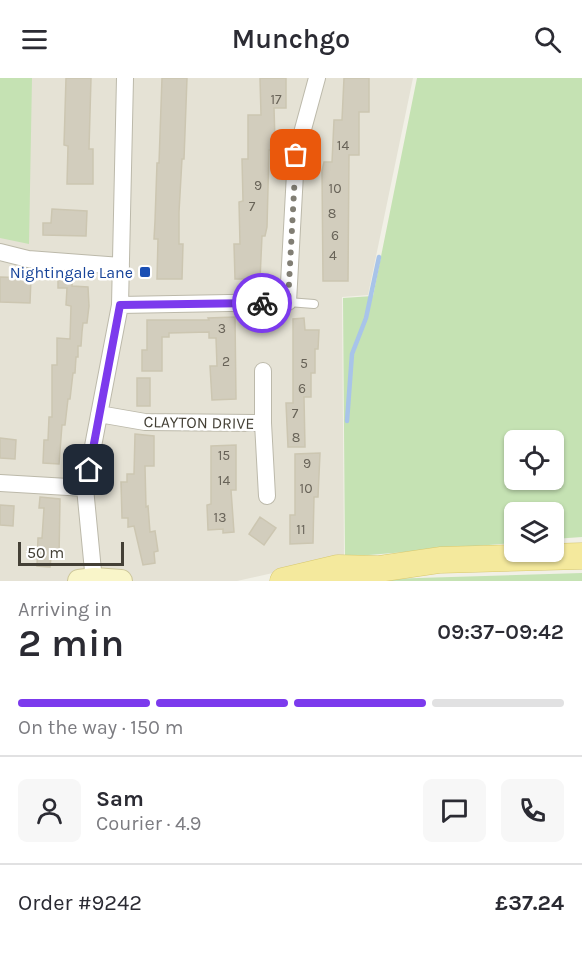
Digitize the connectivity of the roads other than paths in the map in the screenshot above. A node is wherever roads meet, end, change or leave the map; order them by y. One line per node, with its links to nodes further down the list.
1 (125, 78): 4 (street)
2 (317, 78): 5 (street)
3 (0, 252): 4 (street)
4 (121, 266): 7 (street)
5 (288, 302): 6 (lane); 7 (street)
6 (314, 304)
7 (120, 305): 9 (street)
8 (263, 371): 10 (street, CLAYTON DRIVE)
9 (99, 414): 10 (street, CLAYTON DRIVE); 12 (street)
10 (263, 423): 13 (street, CLAYTON DRIVE)
11 (0, 483): 12 (street)
12 (85, 488): 16 (street)
13 (267, 496)
14 (582, 556): 15 (main road)
15 (378, 569): 18 (main road); 19 (main road)
16 (89, 580): 17 (main road)
17 (122, 581)
18 (283, 581)
19 (352, 581)

